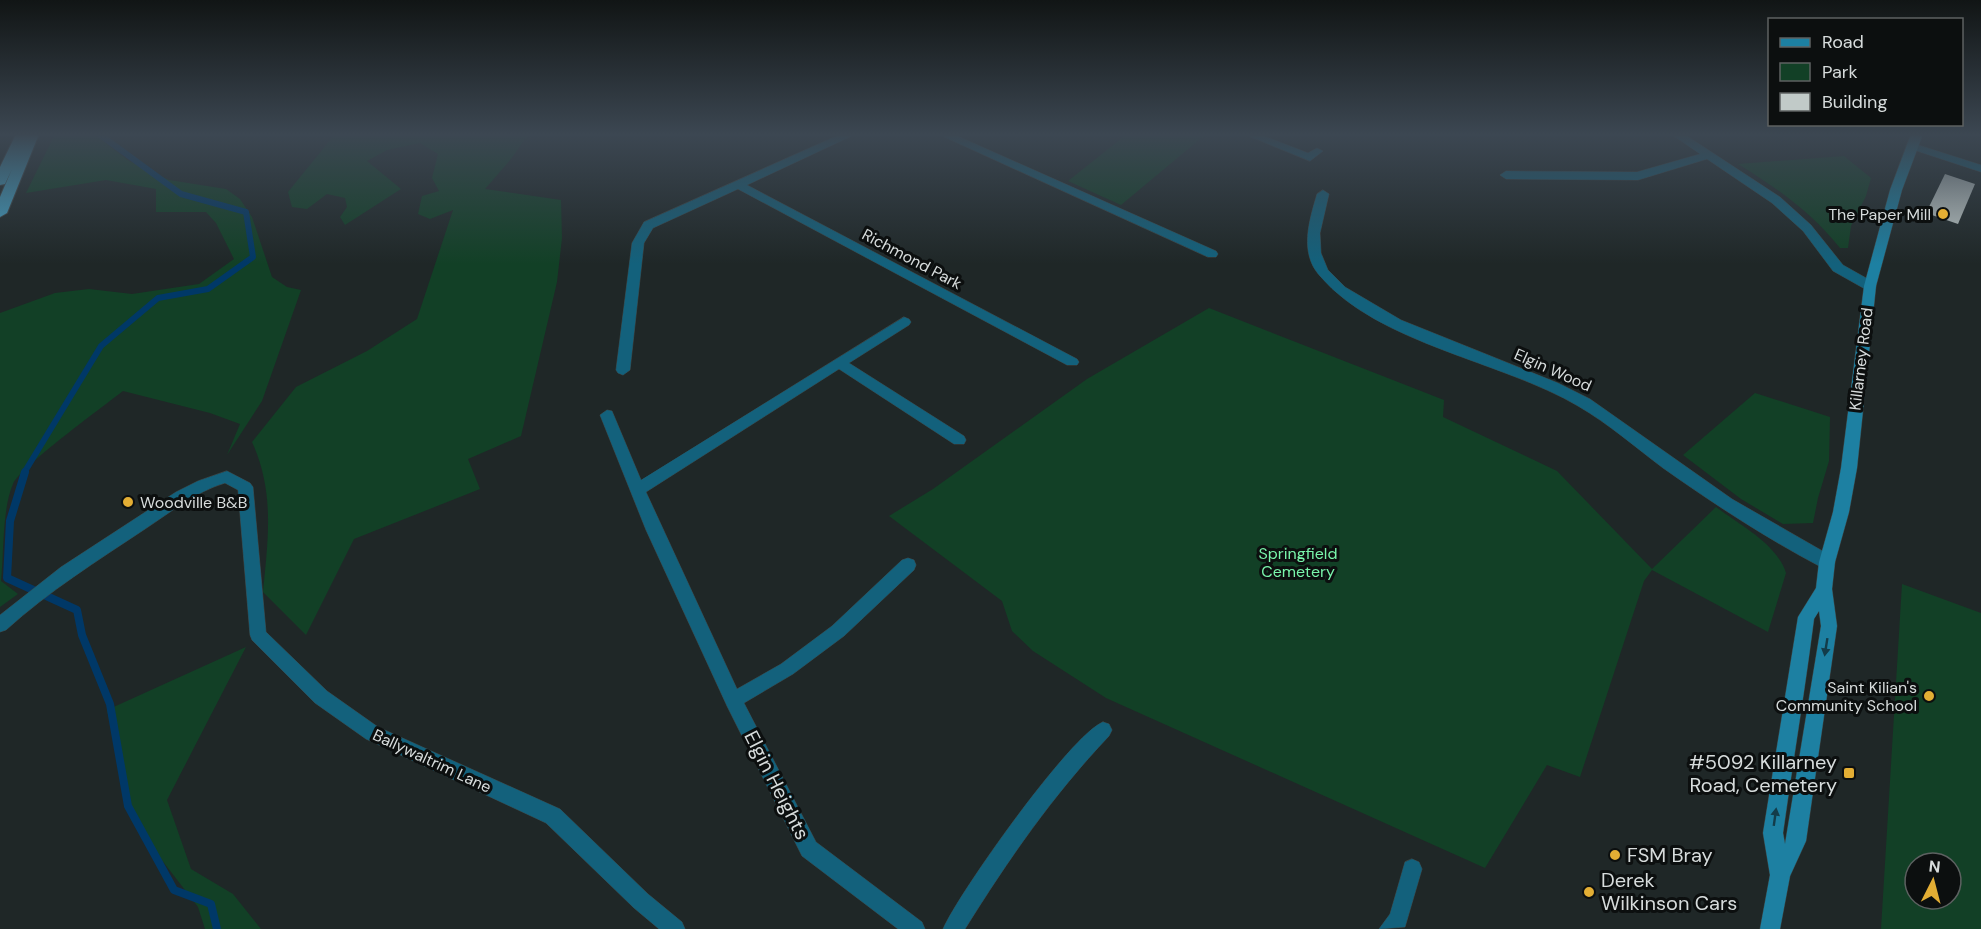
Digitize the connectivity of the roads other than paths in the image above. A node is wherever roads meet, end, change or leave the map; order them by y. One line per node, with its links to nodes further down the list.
1 (15, 177): 8 (highway)
2 (752, 177): 6 (street)
3 (1041, 177): 9 (street)
4 (1742, 177): 10 (street)
5 (1901, 177): 10 (main road, Killarney Road)
6 (737, 184): 12 (street, Richmond Park); 14 (street)
7 (1323, 194): 18 (street, Elgin Wood)
8 (0, 213)
9 (1212, 254)
10 (1870, 286): 18 (main road, Killarney Road)
11 (904, 322): 13 (street)
12 (1072, 362)
13 (841, 364): 16 (street); 17 (street)
14 (623, 370)
15 (607, 415): 17 (street, Elgin Heights)
16 (959, 440)
17 (639, 489): 22 (street, Elgin Heights)
18 (1827, 562): 20 (main road, Killarney Road)
19 (909, 565): 22 (street)
20 (1824, 589): 25 (main road, Killarney Road, one-way to 25); 25 (main road, Killarney Road, one-way to 20)
21 (0, 624): 26 (street, Ballywaltrim Lane)
22 (733, 700): 27 (street, Elgin Heights)
23 (1103, 730): 28 (street)
24 (1412, 869): 29 (street)
25 (1780, 874): 30 (main road, Killarney Road)
26 (675, 929)
27 (915, 929)
28 (953, 929)
29 (1389, 929)
30 (1770, 929)

